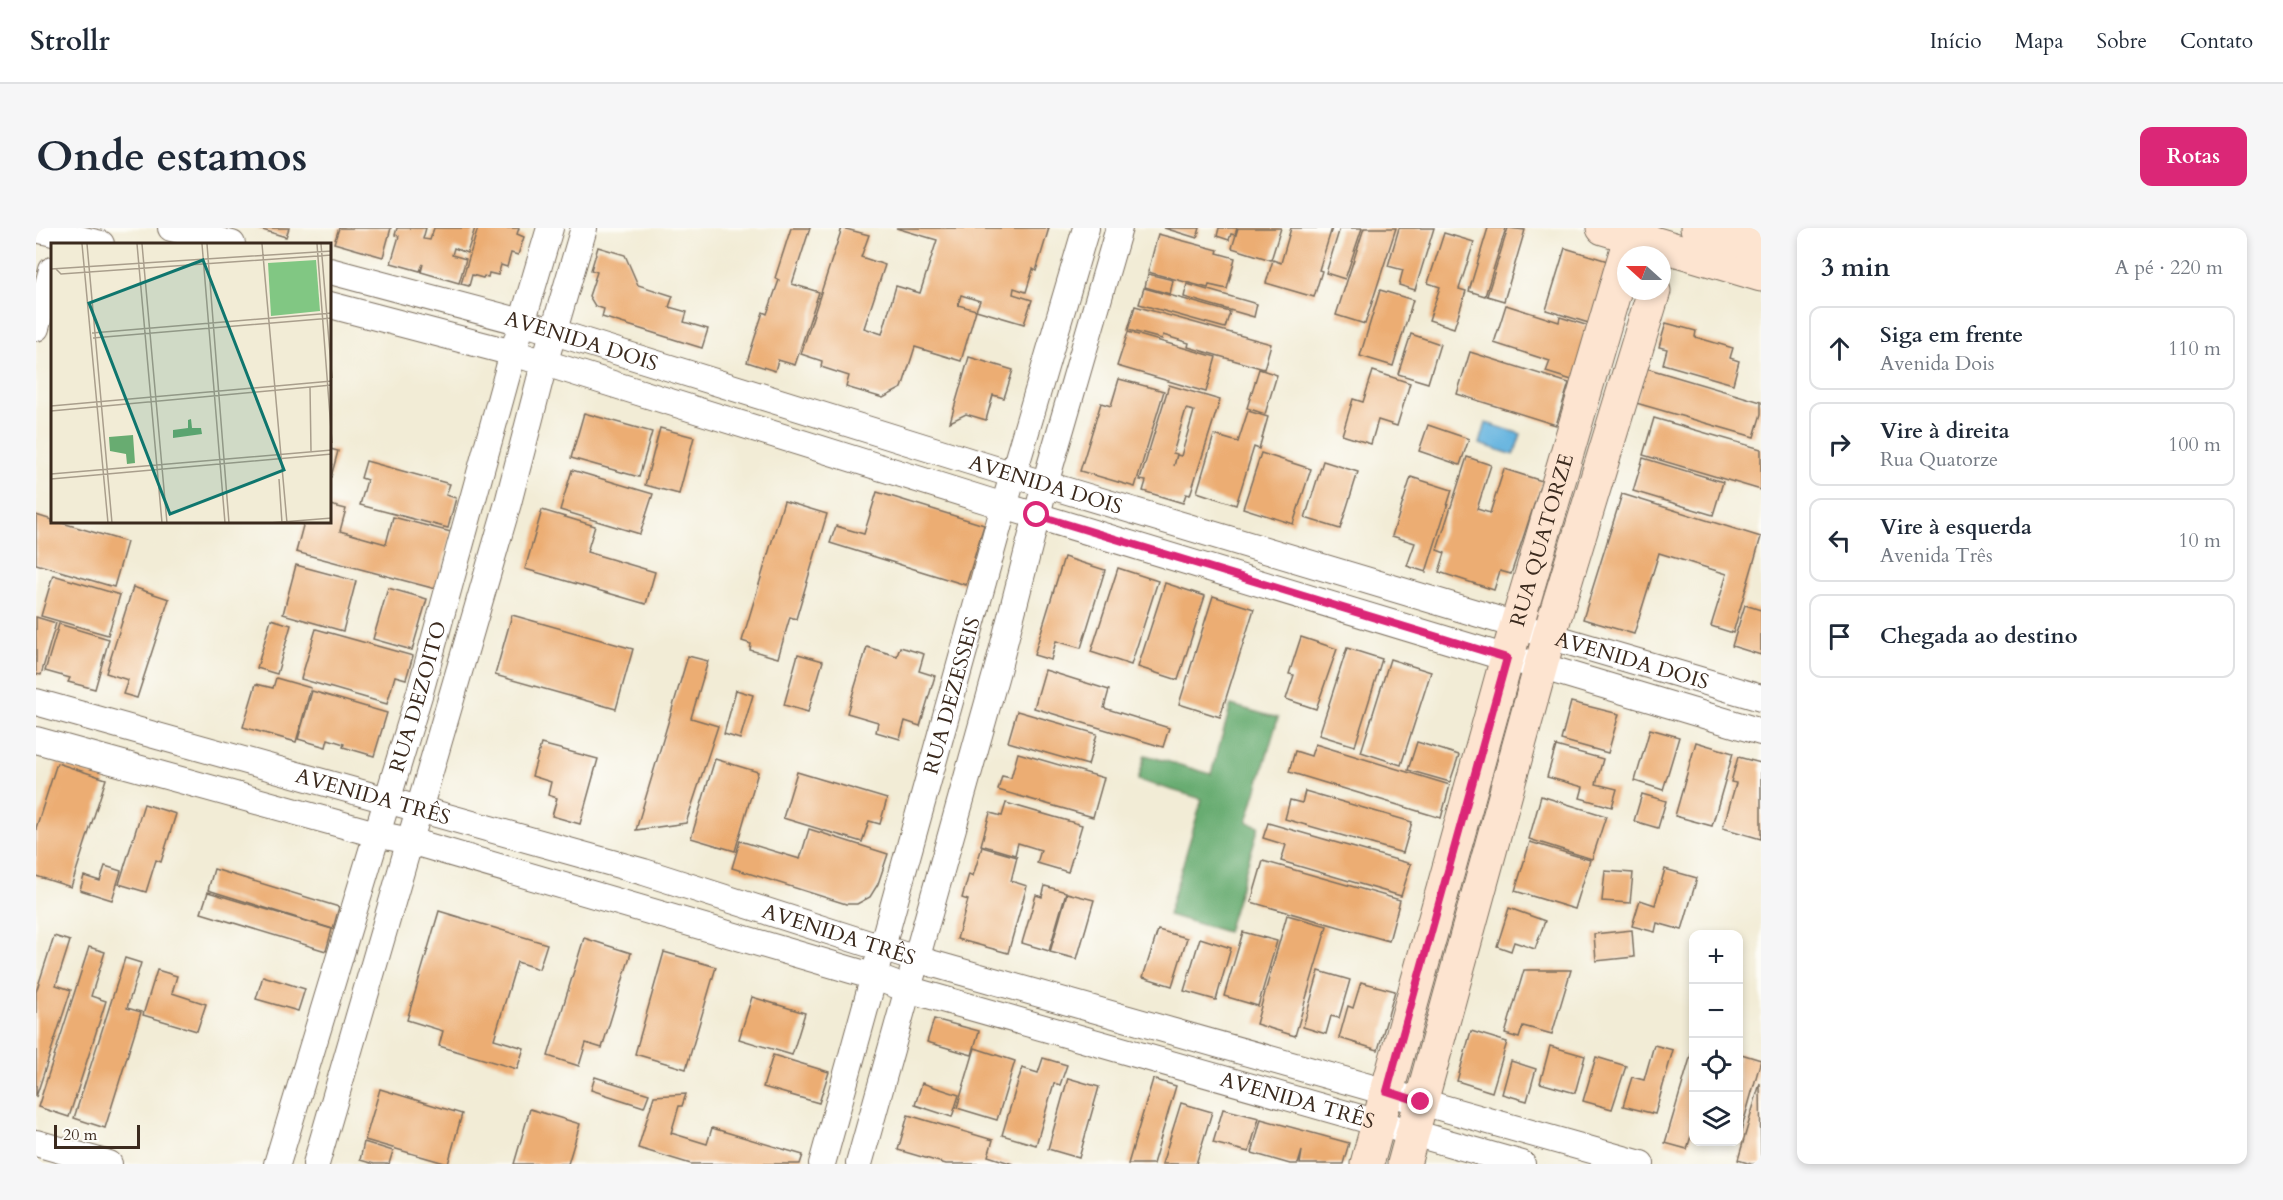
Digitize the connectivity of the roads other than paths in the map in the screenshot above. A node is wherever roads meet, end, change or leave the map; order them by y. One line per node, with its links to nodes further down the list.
1 (171, 228): 11 (street)
2 (550, 228): 20 (street, RUA DEZOITO)
3 (584, 228): 22 (street, RUA DEZOITO)
4 (1086, 228): 25 (street, RUA DEZESSEIS)
5 (1119, 228): 26 (street, RUA DEZESSEIS)
6 (1697, 228): 13 (street)
7 (36, 229): 9 (street)
8 (1622, 231): 12 (street); 29 (street, RUA QUATORZE)
9 (62, 236): 10 (street)
10 (96, 243)
11 (228, 243)
12 (1665, 246)
13 (1761, 246)
14 (1671, 248): 17 (street)
15 (332, 272): 20 (street, AVENIDA DOIS)
16 (51, 274): 21 (street)
17 (1761, 275)
18 (1651, 300): 30 (street, RUA QUATORZE)
19 (332, 306): 23 (street, AVENIDA DOIS)
20 (522, 322): 22 (street, AVENIDA DOIS); 23 (street, RUA DEZOITO)
21 (36, 328)
22 (554, 332): 24 (street, RUA DEZOITO); 25 (street, AVENIDA DOIS)
23 (513, 354): 24 (street, AVENIDA DOIS); 36 (street, RUA DEZOITO)
24 (544, 364): 27 (street, AVENIDA DOIS); 37 (street, RUA DEZOITO)
25 (1014, 475): 26 (street, AVENIDA DOIS); 27 (street, RUA DEZESSEIS)
26 (1045, 484): 28 (street, RUA DEZESSEIS); 29 (street, AVENIDA DOIS)
27 (1004, 506): 28 (street, AVENIDA DOIS); 40 (street, RUA DEZESSEIS)
28 (1037, 515): 31 (street, AVENIDA DOIS); 41 (street, RUA DEZESSEIS)
29 (1516, 625): 30 (street, AVENIDA DOIS); 31 (street, RUA QUATORZE)
30 (1544, 651): 31 (street, AVENIDA DOIS); 32 (street, AVENIDA DOIS); 34 (street, AVENIDA DOIS); 45 (street, RUA QUATORZE)
31 (1507, 658): 44 (street, RUA QUATORZE)
32 (1761, 698)
33 (36, 702): 36 (street, AVENIDA TRÊS)
34 (1761, 732)
35 (36, 740): 38 (street, AVENIDA TRÊS)
36 (386, 801): 37 (street, AVENIDA TRÊS); 38 (street, RUA DEZOITO)
37 (419, 810): 39 (street, RUA DEZOITO); 40 (street, AVENIDA TRÊS)
38 (376, 834): 39 (street, AVENIDA TRÊS); 49 (street, RUA DEZOITO)
39 (410, 841): 42 (street, AVENIDA TRÊS); 50 (street, RUA DEZOITO)
40 (884, 947): 41 (street, AVENIDA TRÊS); 42 (street, RUA DEZESSEIS)
41 (916, 959): 43 (street, RUA DEZESSEIS); 44 (street, AVENIDA TRÊS)
42 (875, 977): 43 (street, AVENIDA TRÊS); 51 (street, RUA DEZESSEIS)
43 (907, 989): 46 (street, AVENIDA TRÊS); 52 (street, RUA DEZESSEIS)
44 (1387, 1091): 45 (street, AVENIDA TRÊS); 46 (street, RUA QUATORZE)
45 (1417, 1117): 46 (street, AVENIDA TRÊS); 54 (street, RUA QUATORZE); 55 (street, AVENIDA TRÊS); 56 (street, AVENIDA TRÊS)
46 (1378, 1123): 53 (street, RUA QUATORZE)
47 (36, 1143): 48 (street)
48 (109, 1164)
49 (276, 1164)
50 (316, 1164)
51 (822, 1164)
52 (859, 1164)
53 (1366, 1164)
54 (1404, 1164)
55 (1522, 1164)
56 (1641, 1164)

